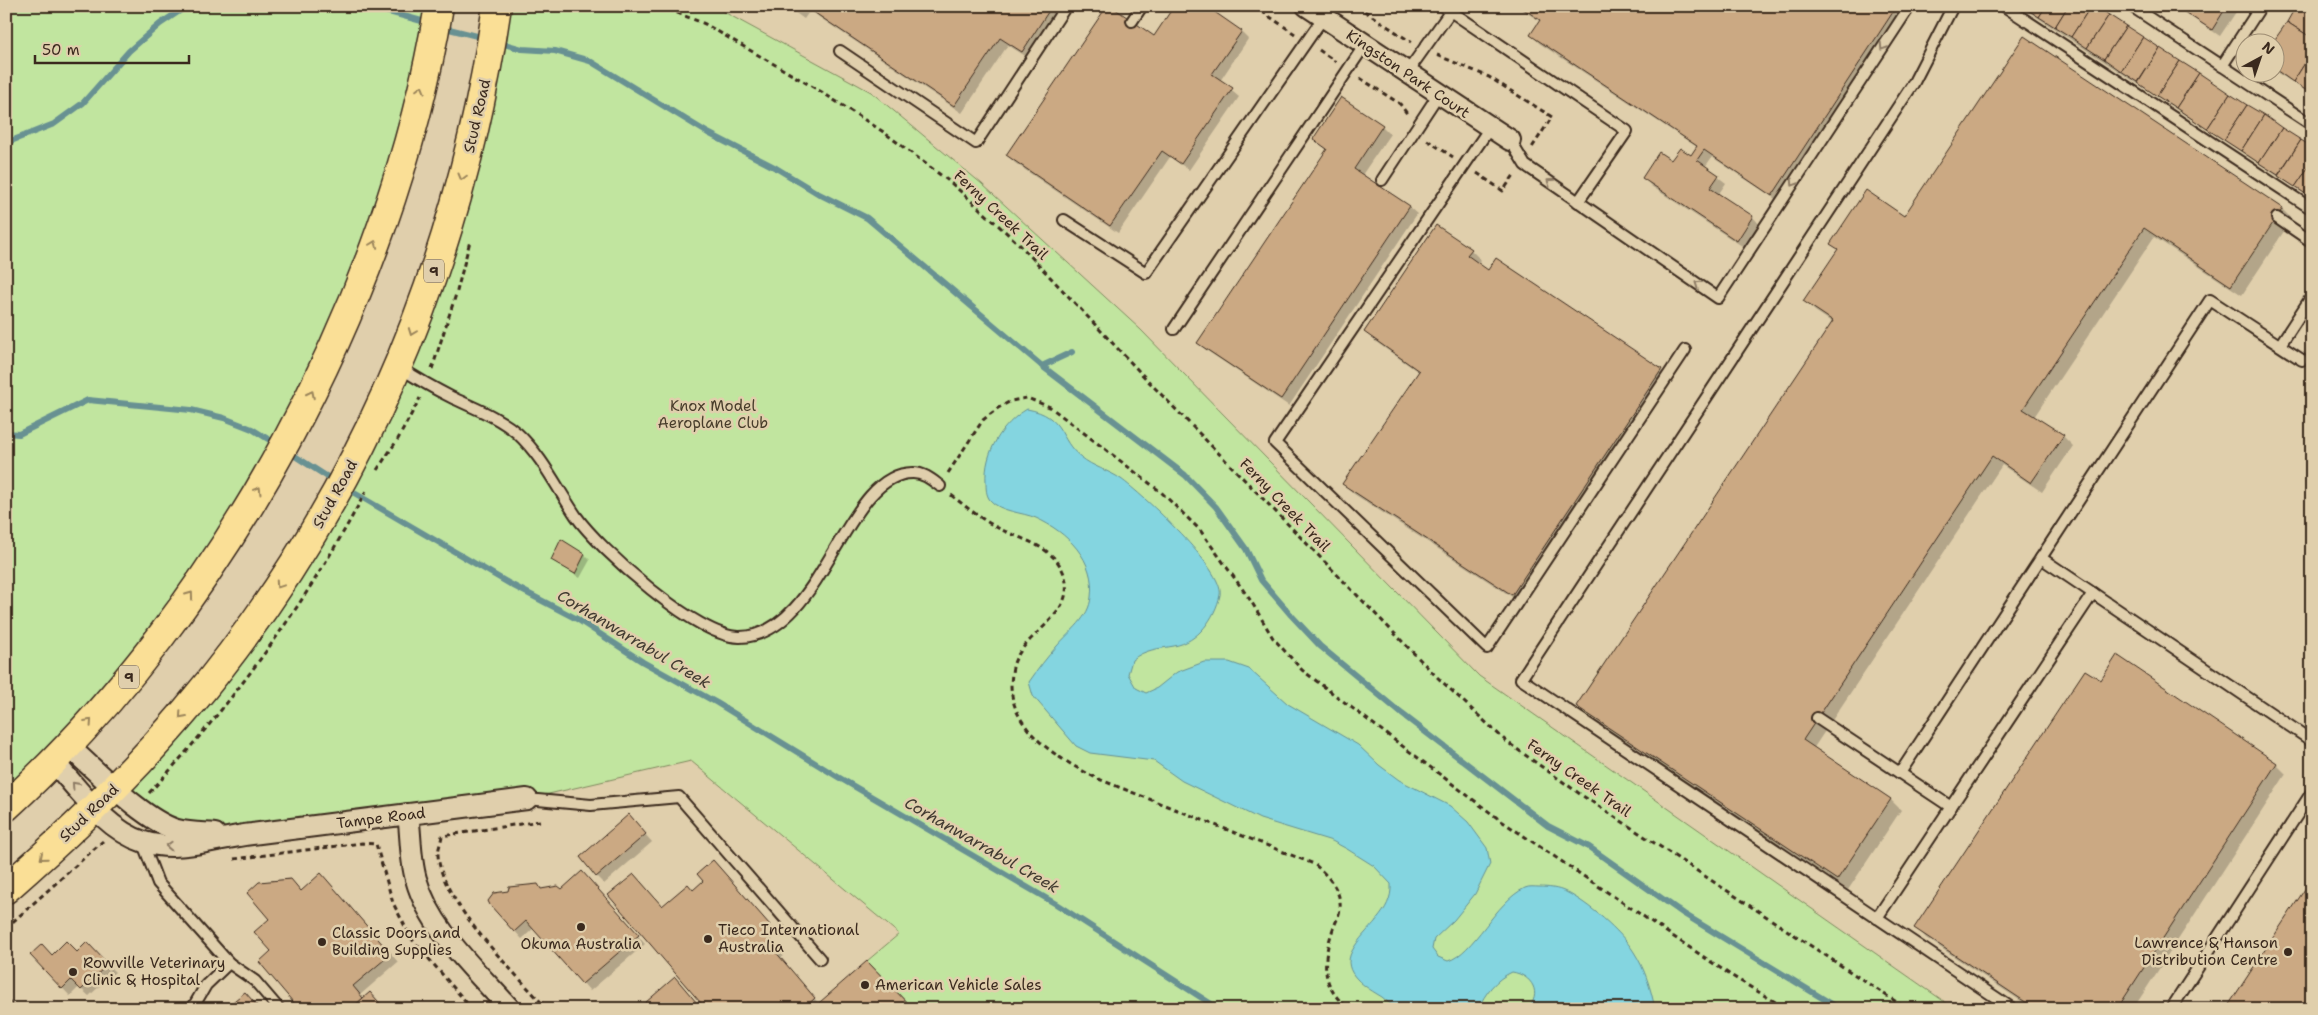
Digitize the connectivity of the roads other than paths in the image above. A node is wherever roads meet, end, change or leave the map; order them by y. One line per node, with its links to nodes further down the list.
1 (439, 6): 38 (highway, 9, one-way to 1)
2 (1066, 6): 14 (lane)
3 (1142, 6): 12 (lane)
4 (1910, 6): 22 (lane, one-way to 22)
5 (1953, 6): 50 (lane)
6 (2004, 6): 23 (lane)
7 (2131, 6): 15 (lane)
8 (2261, 6): 15 (lane)
9 (497, 8): 32 (highway, Stud Road / 9, one-way to 32)
10 (1446, 9): 16 (lane); 22 (lane)
11 (1316, 11): 13 (street, Kingston Park Court); 25 (lane)
12 (1132, 21)
13 (1364, 46): 16 (street, Kingston Park Court); 28 (lane)
14 (840, 51)
15 (2222, 66): 18 (lane)
16 (1406, 74): 17 (street, Kingston Park Court)
17 (1438, 95): 19 (street, Kingston Park Court); 21 (lane)
18 (2312, 125)
19 (1490, 129): 20 (street, Kingston Park Court); 30 (lane)
20 (1510, 140): 22 (lane, one-way to 20)
21 (1382, 180)
22 (1578, 202)
23 (2312, 209)
24 (2276, 218): 26 (lane)
25 (1064, 220)
26 (2312, 242)
27 (2312, 296): 29 (lane)
28 (1174, 329)
29 (2280, 345): 31 (lane); 34 (lane)
30 (1686, 350)
31 (2302, 360)
32 (399, 367): 33 (lane); 40 (highway, Stud Road / 9, one-way to 40)
33 (940, 486)
34 (2041, 558): 35 (lane); 39 (lane)
35 (2093, 593): 37 (lane); 44 (lane)
36 (1817, 718): 39 (lane)
37 (2312, 740)
38 (61, 754): 40 (street, Tampe Road); 43 (highway, 9); 45 (street, Tampe Road, one-way to 38)
39 (1900, 774): 44 (lane)
40 (116, 787): 45 (highway, Stud Road / 9); 47 (street, Tampe Road)
41 (2312, 792): 57 (lane)
42 (527, 799): 46 (street, Tampe Road); 51 (lane)
43 (6, 807)
44 (1951, 807): 50 (lane)
45 (95, 808): 48 (street, Tampe Road); 49 (highway, Stud Road / 9, one-way to 49)
46 (408, 814): 47 (street, Tampe Road); 55 (street)
47 (234, 836): 48 (street, Tampe Road, one-way to 48)
48 (142, 842): 52 (lane)
49 (6, 889)
50 (1877, 918): 56 (lane)
51 (820, 959)
52 (229, 963): 53 (lane); 54 (lane)
53 (192, 1009)
54 (279, 1009)
55 (510, 1009)
56 (2013, 1009)
57 (2171, 1009)

